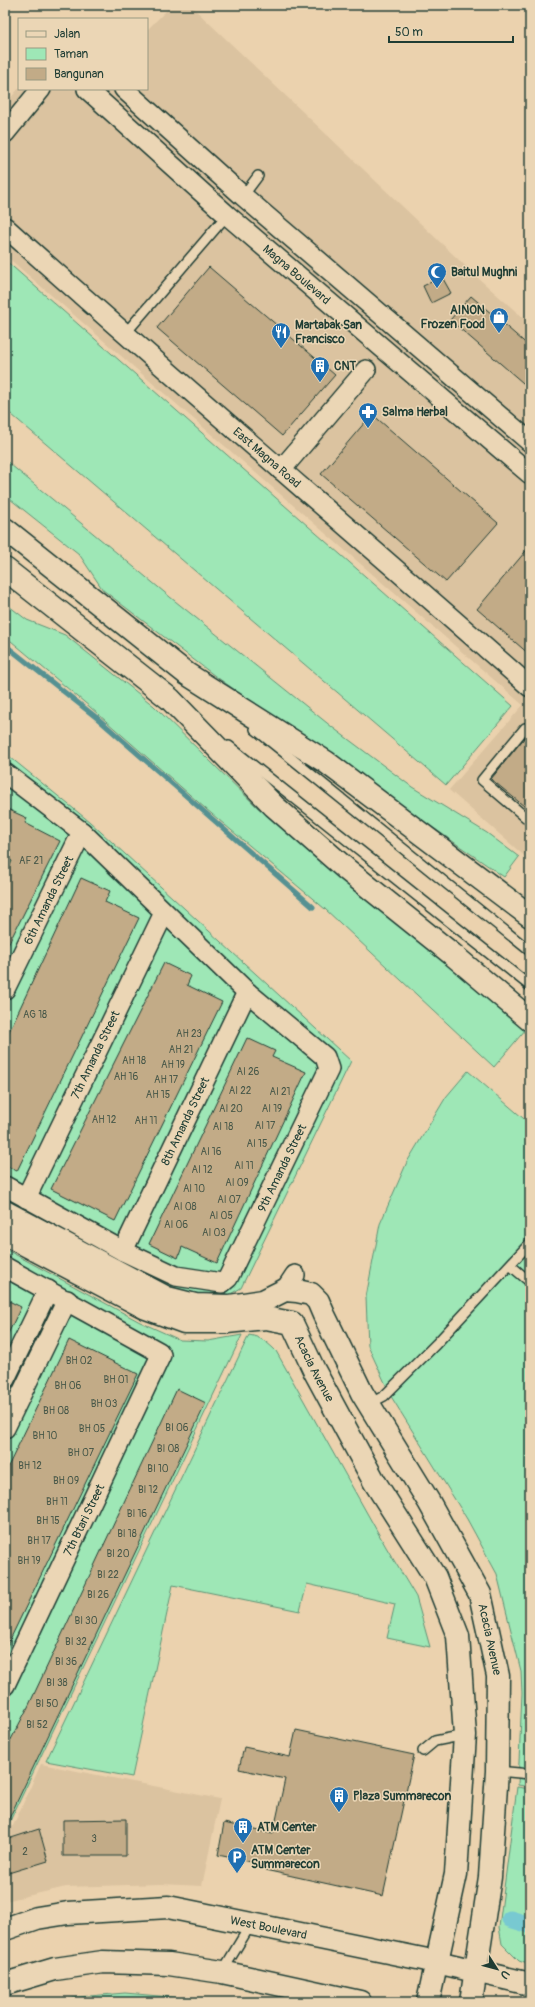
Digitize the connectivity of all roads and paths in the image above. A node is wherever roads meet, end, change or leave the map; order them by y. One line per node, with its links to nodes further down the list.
1 (24, 90): 5 (street)
2 (40, 90): 6 (street)
3 (88, 90): 9 (street, Magna Boulevard)
4 (125, 90): 8 (street, Magna Boulevard)
5 (5, 113)
6 (5, 133)
7 (258, 176): 8 (lane)
8 (243, 196): 9 (street); 13 (street, Magna Boulevard)
9 (227, 215): 11 (lane); 15 (street, Magna Boulevard)
10 (5, 227): 11 (street, East Magna Road)
11 (124, 335): 14 (street, East Magna Road)
12 (366, 370): 14 (street)
13 (530, 442)
14 (281, 470): 19 (street, East Magna Road)
15 (530, 474)
16 (5, 529): 18 (main road)
17 (5, 569): 20 (main road)
18 (187, 674): 26 (main road); 27 (lane)
19 (530, 688)
20 (170, 699): 28 (lane); 31 (main road)
21 (524, 728): 23 (lane)
22 (5, 773): 24 (street)
23 (530, 821)
24 (82, 832): 25 (street); 29 (street, 6th Amanda Street)
25 (164, 913): 30 (street); 33 (street, 7th Amanda Street)
26 (530, 916)
27 (530, 951)
28 (530, 986)
29 (5, 989)
30 (247, 992): 37 (street, 8th Amanda Street); 37 (street, 9th Amanda Street)
31 (530, 1020)
32 (5, 1186): 33 (street)
33 (26, 1198): 37 (street)
34 (5, 1212): 44 (main road, Acacia Avenue)
35 (5, 1234): 44 (main road, Acacia Avenue)
36 (530, 1243): 38 (lane)
37 (123, 1251)
38 (510, 1265): 40 (lane); 47 (lane)
39 (5, 1267): 41 (street)
40 (530, 1282)
41 (48, 1290): 42 (street); 46 (street)
42 (67, 1300): 48 (street); 49 (street, 7th Btari Street)
43 (321, 1300): 44 (main road, Acacia Avenue); 45 (main road, Acacia Avenue); 47 (main road, Acacia Avenue)
44 (264, 1309): 45 (main road, Acacia Avenue)
45 (292, 1323): 50 (main road, Acacia Avenue)
46 (5, 1379)
47 (369, 1404): 52 (main road, Acacia Avenue)
48 (5, 1428)
49 (5, 1685)
50 (466, 1735): 51 (lane); 56 (main road, Acacia Avenue)
51 (424, 1751)
52 (497, 1771): 53 (lane); 58 (main road, Acacia Avenue)
53 (530, 1774)
54 (252, 1923): 55 (main road, West Boulevard); 56 (main road, West Boulevard); 57 (lane)
55 (5, 1929)
56 (437, 1962): 58 (main road, West Boulevard); 62 (main road, Acacia Avenue)
57 (222, 1972): 59 (main road); 61 (main road)
58 (476, 1972): 60 (main road, West Boulevard); 63 (main road, Acacia Avenue)
59 (5, 1984)
60 (530, 1984)
61 (360, 2002)
62 (428, 2002)
63 (471, 2002)

